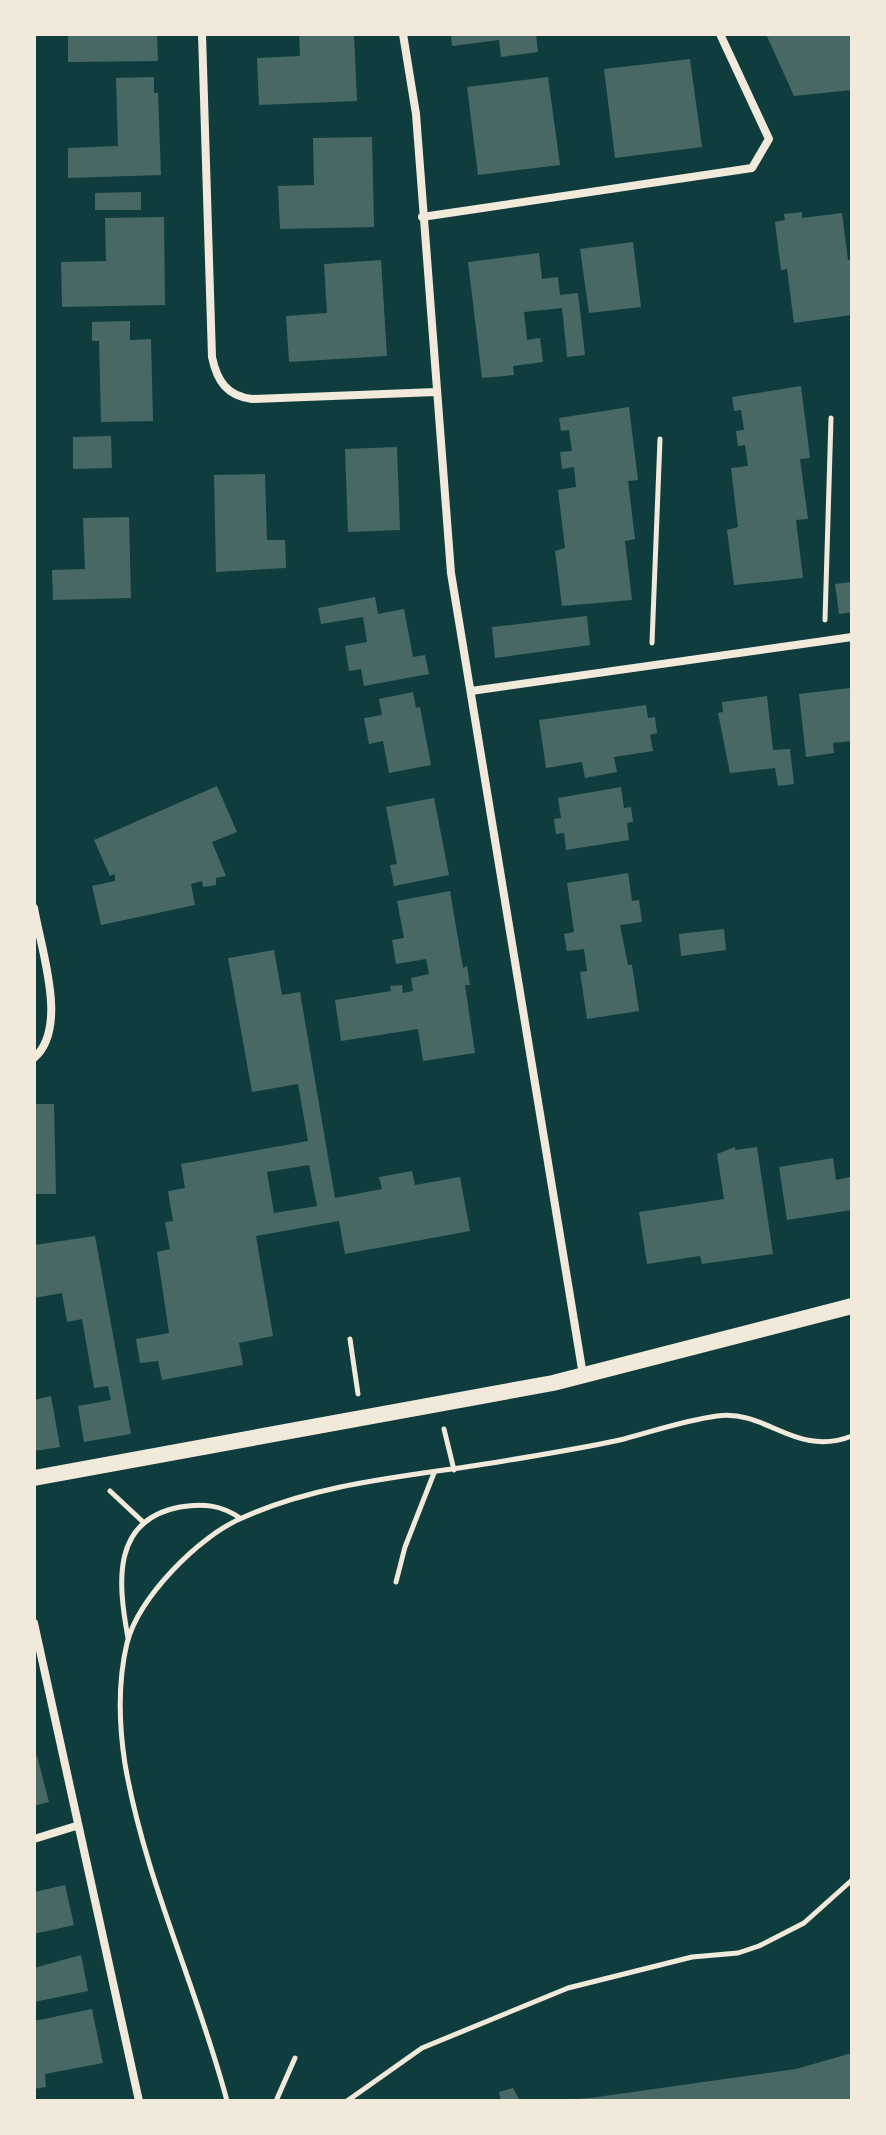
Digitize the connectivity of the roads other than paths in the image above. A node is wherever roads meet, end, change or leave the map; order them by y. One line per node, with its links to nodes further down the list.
1 (202, 34): 5 (street)
2 (403, 34): 4 (street)
3 (720, 34): 4 (street)
4 (422, 217): 5 (street)
5 (436, 392): 7 (street)
6 (852, 637): 7 (street)
7 (471, 691): 11 (street)
8 (34, 908): 9 (street)
9 (34, 1058)
10 (852, 1306): 11 (main road)
11 (583, 1375): 12 (main road)
12 (34, 1478)
13 (34, 1623): 14 (street)
14 (76, 1826): 15 (street); 16 (street)
15 (34, 1839)
16 (139, 2101)

